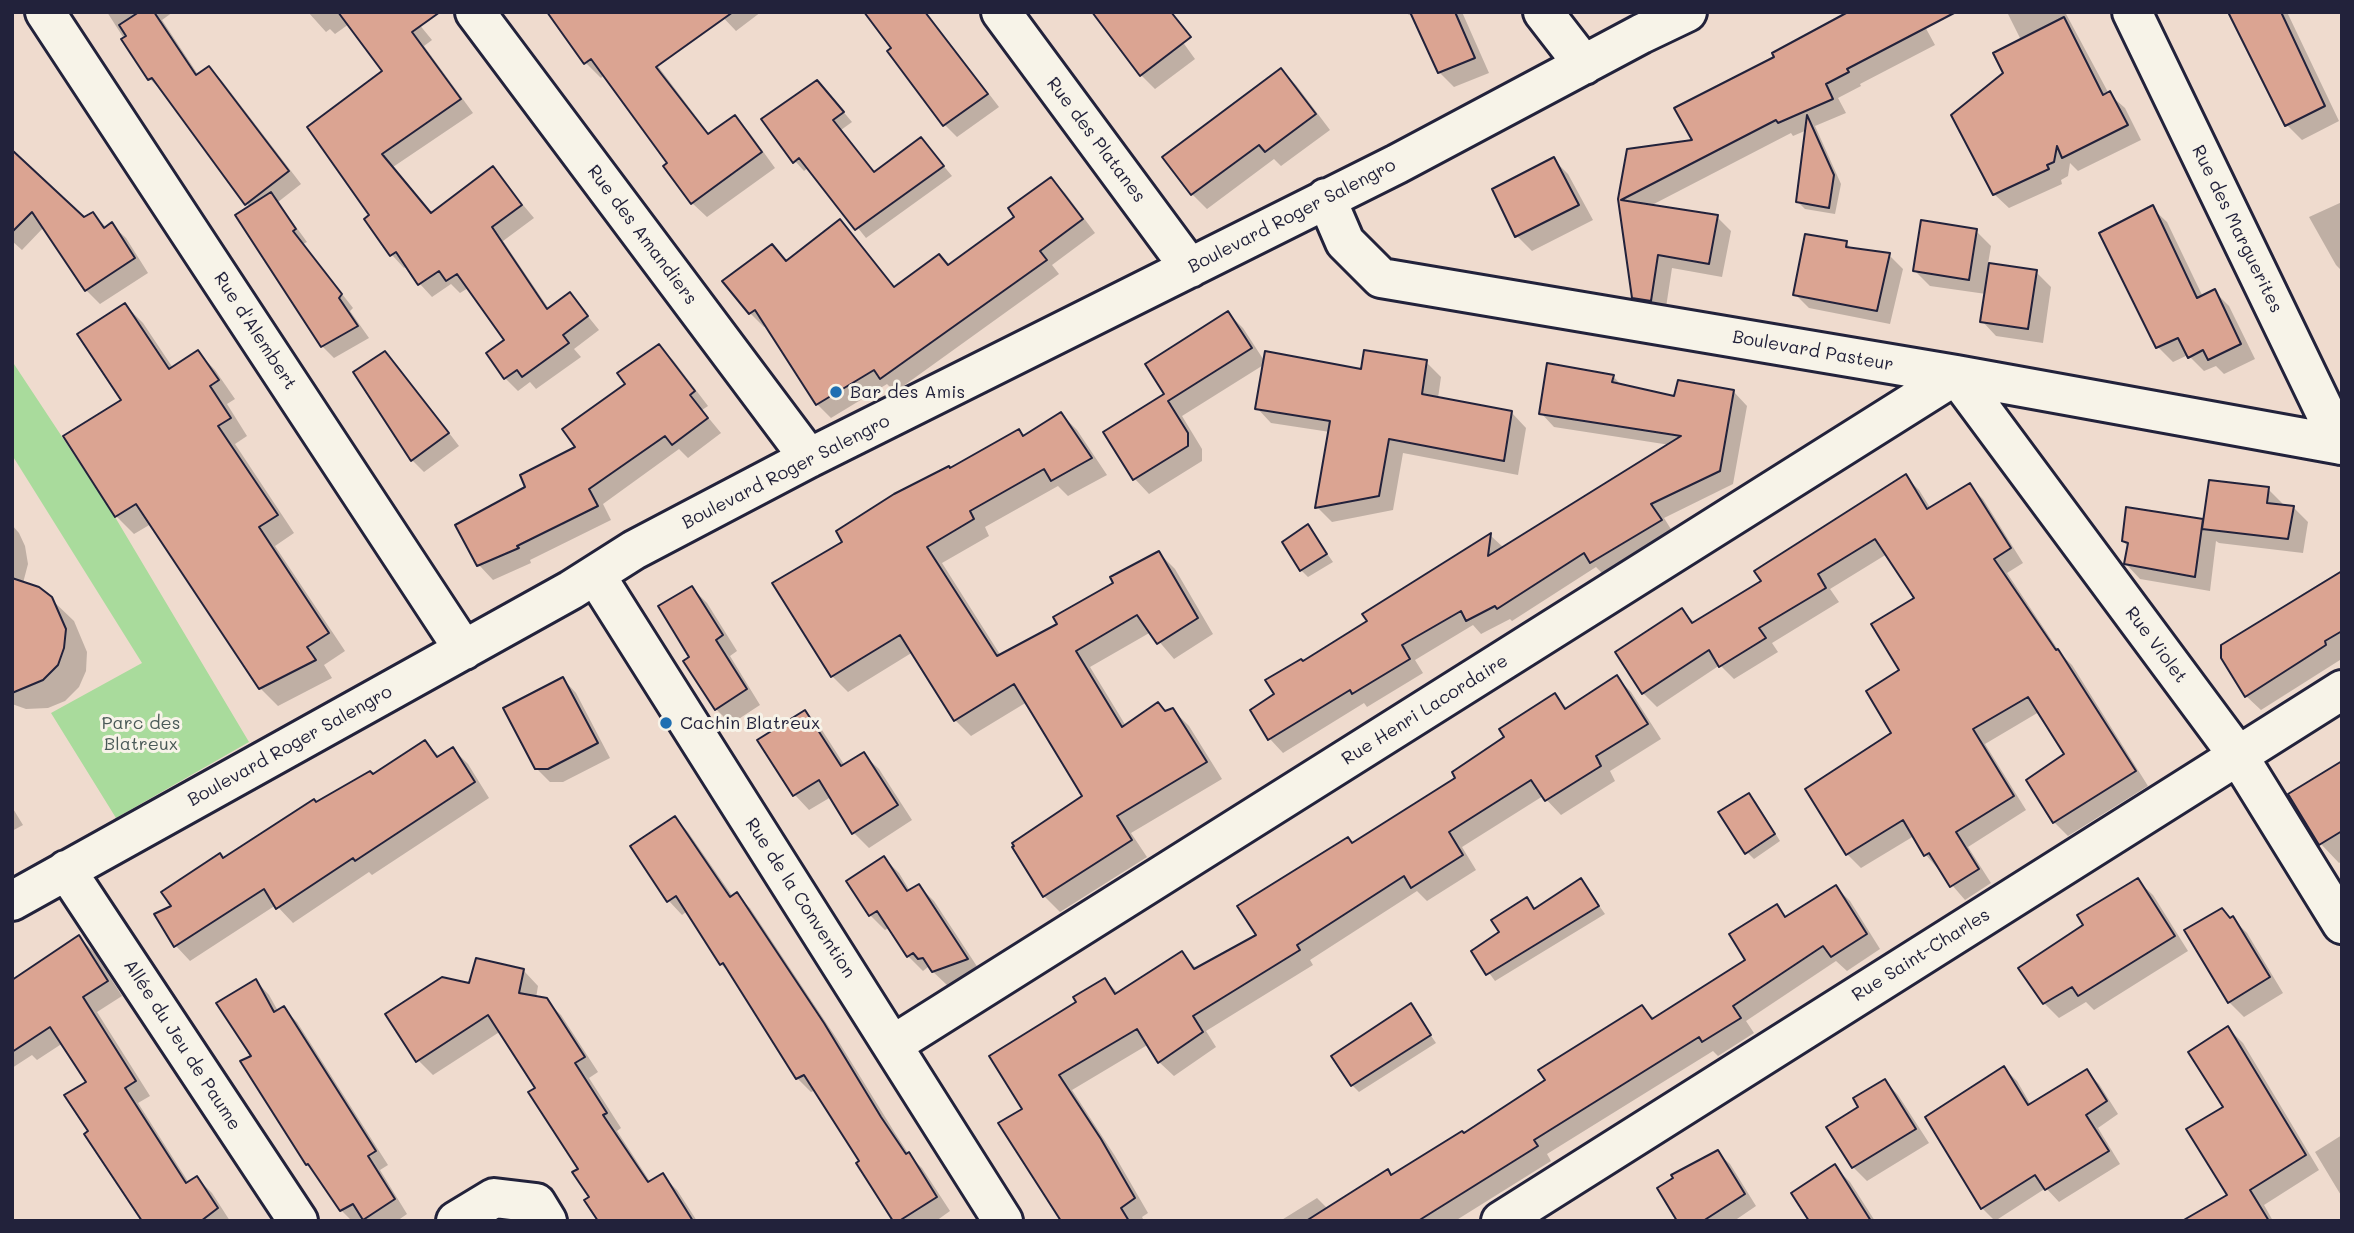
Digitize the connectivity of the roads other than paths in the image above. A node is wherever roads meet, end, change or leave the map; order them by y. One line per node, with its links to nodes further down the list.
1 (45, 12): 14 (street, Rue d'Alembert)
2 (475, 12): 12 (street, Rue des Amandiers)
3 (1001, 12): 9 (street, Rue des Platanes)
4 (1544, 12): 7 (street)
5 (1687, 12): 7 (street, Boulevard Roger Salengro)
6 (2132, 12): 11 (street, Rue des Marguerites)
7 (1584, 65): 8 (street, Boulevard Roger Salengro)
8 (1326, 198): 9 (street, Boulevard Roger Salengro); 10 (street, Boulevard Pasteur)
9 (1190, 268): 12 (street, Boulevard Roger Salengro)
10 (1956, 376): 11 (street, Boulevard Pasteur); 16 (street, Rue Violet); 20 (street, Rue Henri Lacordaire)
11 (2341, 445)
12 (809, 458): 13 (street, Boulevard Roger Salengro)
13 (596, 576): 14 (street, Boulevard Roger Salengro); 20 (street, Rue de la Convention)
14 (464, 650): 17 (street, Boulevard Roger Salengro)
15 (2342, 690): 16 (street, Rue Saint-Charles)
16 (2238, 754): 19 (street, Rue Violet); 25 (street, Rue Saint-Charles)
17 (66, 870): 18 (street, Boulevard Roger Salengro); 21 (street, Allée du Jeu de Paume)
18 (12, 901)
19 (2342, 924)
20 (894, 1044): 24 (street, Rue de la Convention)
21 (298, 1221)
22 (456, 1221): 23 (street)
23 (547, 1221)
24 (1003, 1221)
25 (1501, 1221)

